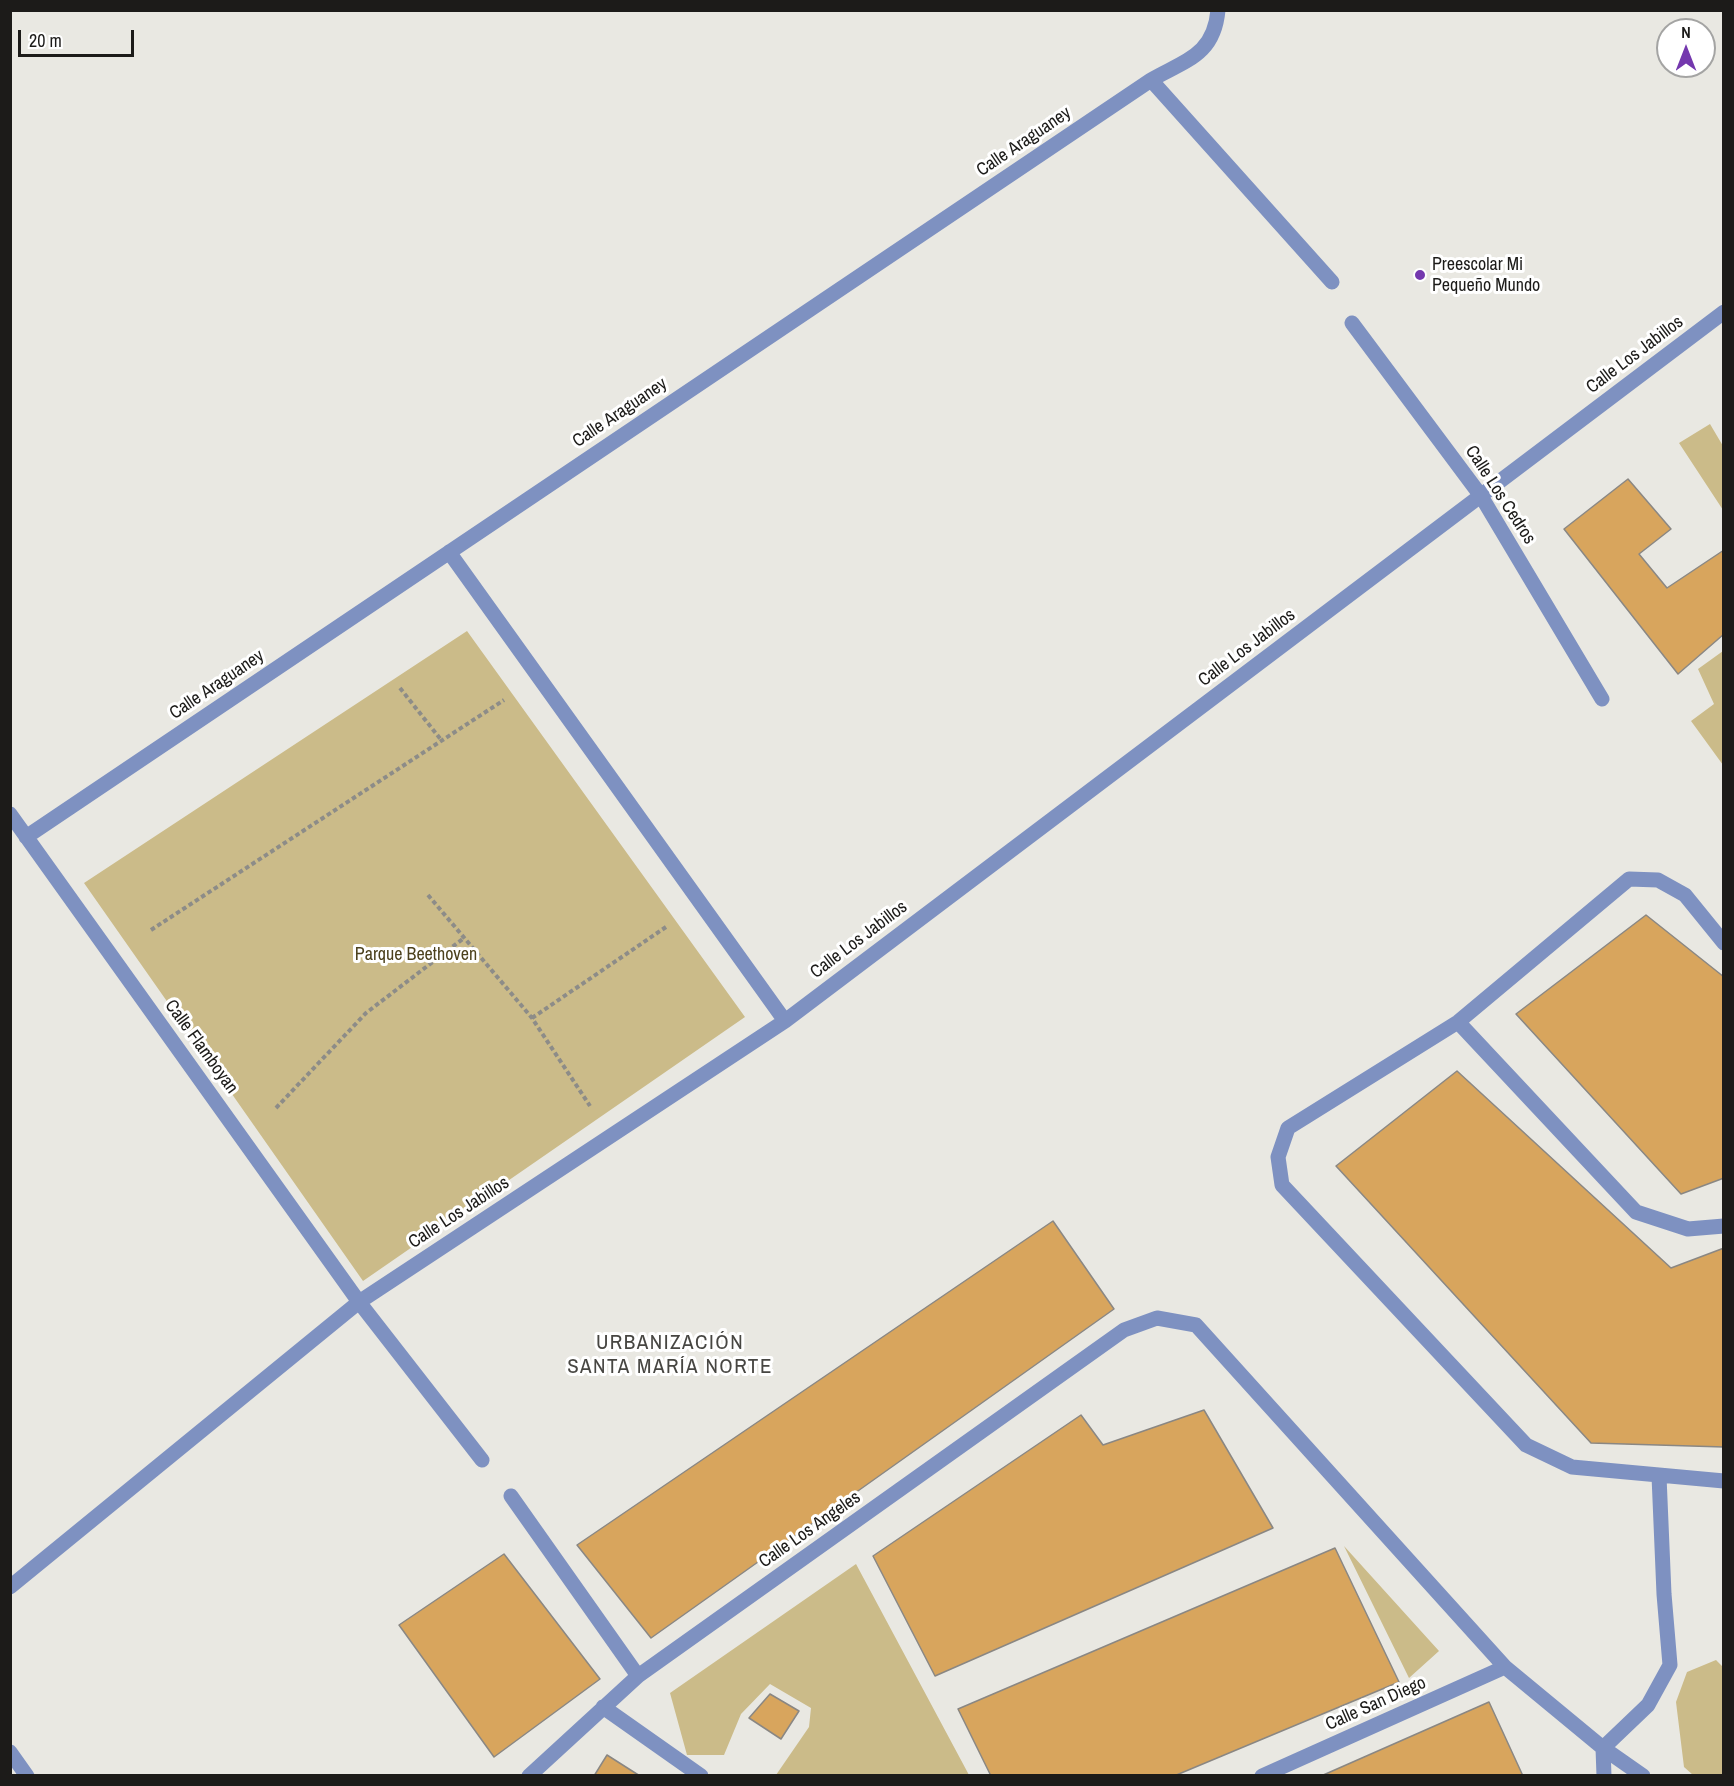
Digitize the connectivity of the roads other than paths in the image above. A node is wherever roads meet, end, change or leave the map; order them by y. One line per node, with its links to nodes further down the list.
1 (1218, 10): 2 (street, Calle Araguaney)
2 (1151, 80): 3 (street); 7 (street, Calle Araguaney)
3 (1332, 282)
4 (1724, 312): 6 (street, Calle Los Jabillos)
5 (1352, 323): 6 (street, Calle Los Cedros)
6 (1481, 496): 8 (street, Calle Los Cedros); 12 (street, Calle Los Jabillos)
7 (449, 552): 10 (street, Calle Araguaney); 12 (street)
8 (1602, 699)
9 (10, 814): 10 (street, Calle Flamboyan)
10 (26, 837): 15 (street, Calle Flamboyan)
11 (1724, 944): 13 (street)
12 (785, 1021): 15 (street, Calle Los Jabillos)
13 (1458, 1022): 14 (street); 17 (street)
14 (1724, 1226)
15 (359, 1302): 16 (street, Calle Flamboyan); 20 (street, Calle Los Jabillos)
16 (482, 1460)
17 (1659, 1476): 18 (street); 24 (street)
18 (1724, 1481)
19 (511, 1496): 22 (street)
20 (10, 1587)
21 (1505, 1667): 22 (street, Calle Los Angeles); 24 (street, Calle Los Angeles); 29 (street, Calle San Diego)
22 (638, 1676): 23 (street, Calle Los Angeles)
23 (603, 1707): 27 (street, Calle Los Angeles); 28 (street)
24 (1603, 1748): 30 (street); 31 (street, Calle Los Angeles)
25 (10, 1752): 26 (street)
26 (27, 1776)
27 (530, 1776)
28 (701, 1776)
29 (1262, 1776)
30 (1604, 1776)
31 (1643, 1776)

